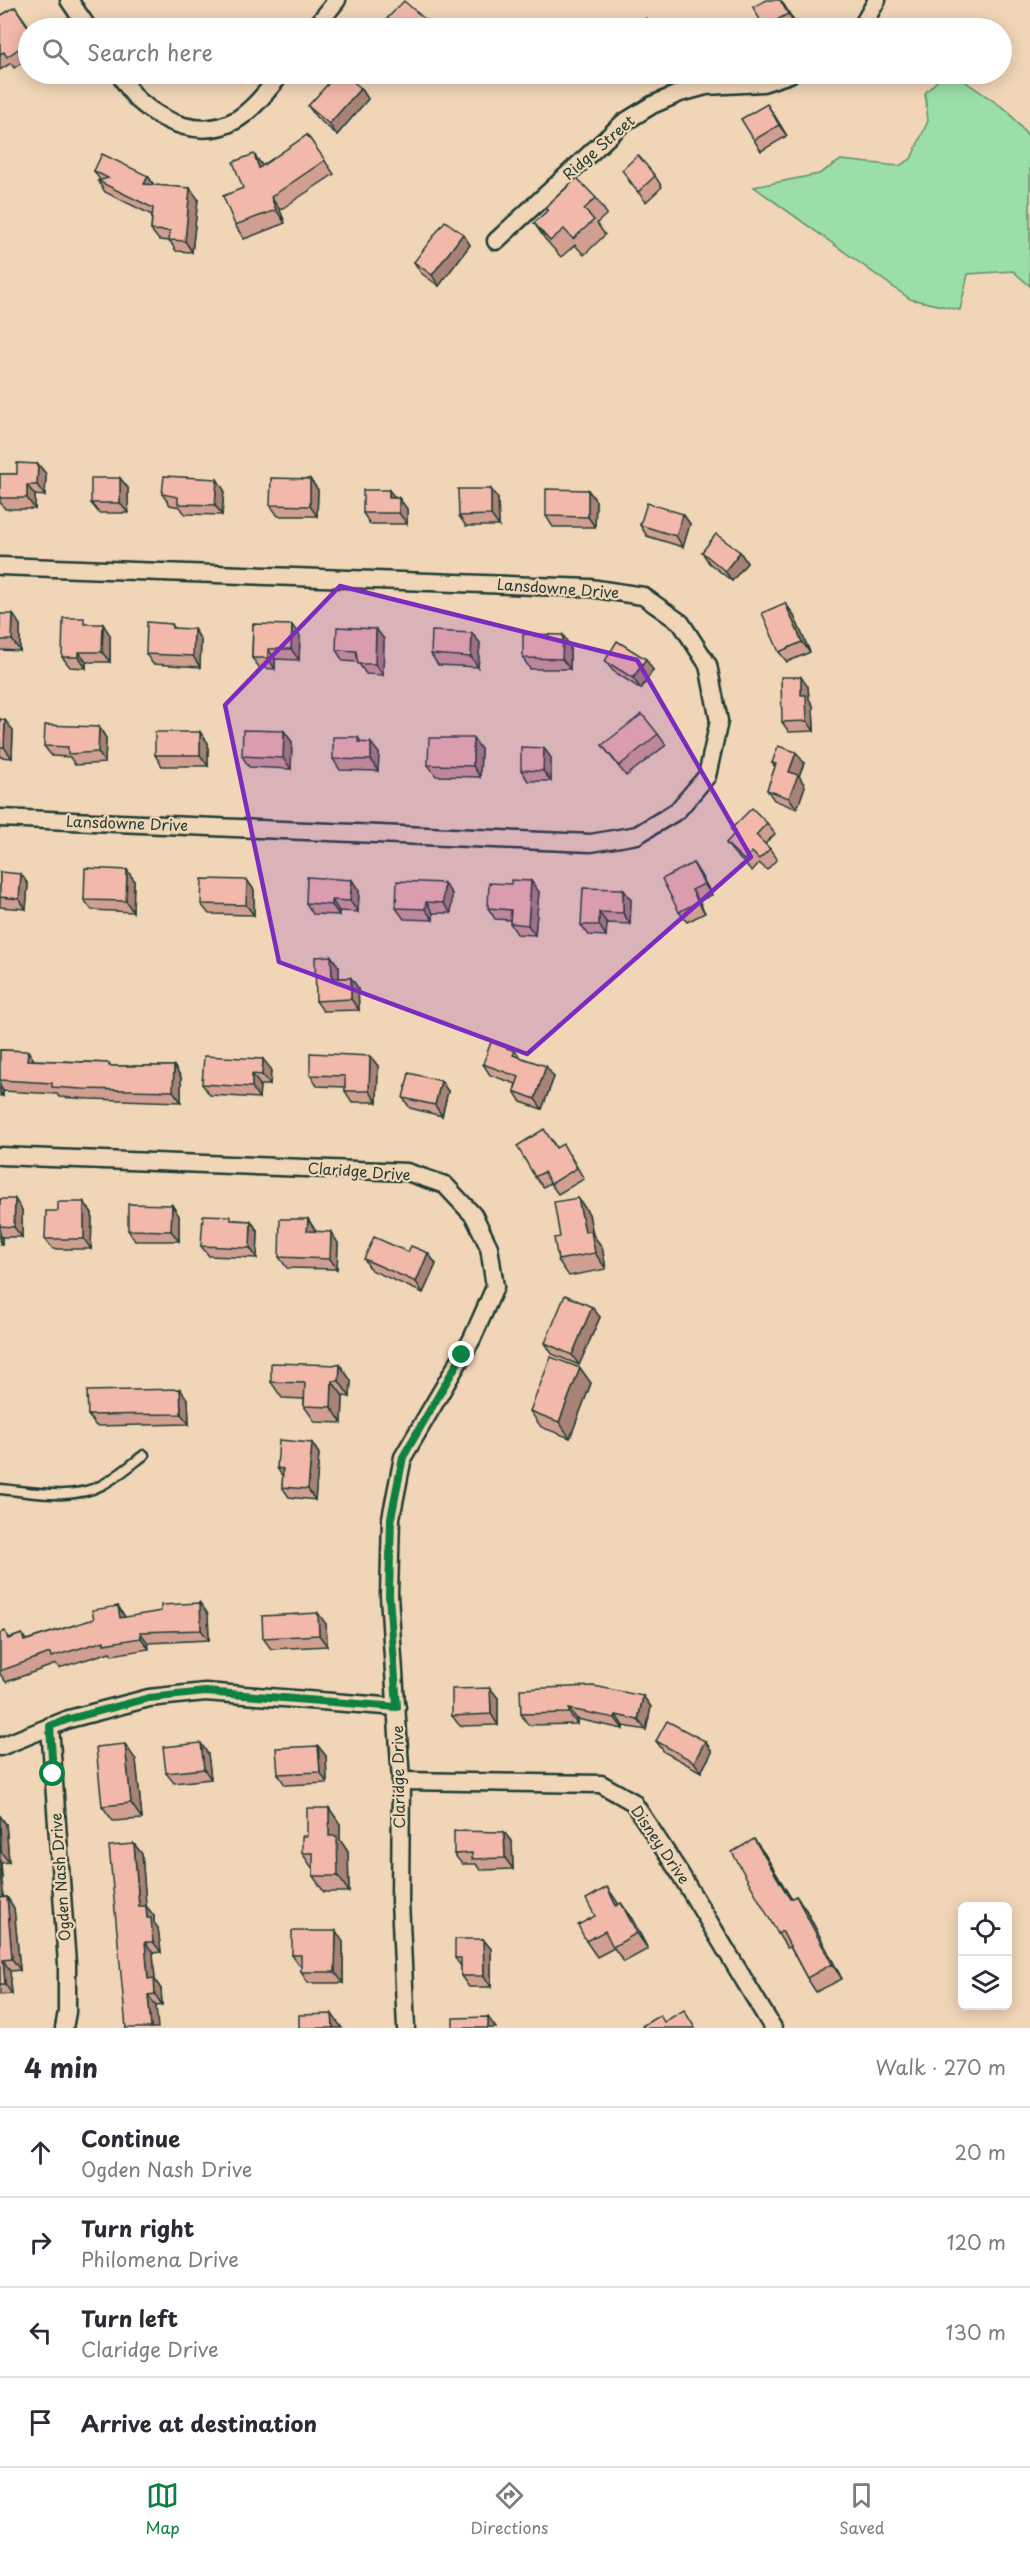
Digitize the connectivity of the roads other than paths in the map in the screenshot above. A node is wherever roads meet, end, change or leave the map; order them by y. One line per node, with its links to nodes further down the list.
1 (69, 0): 4 (street)
2 (337, 0): 5 (street)
3 (877, 0): 6 (street)
4 (81, 18)
5 (323, 18)
6 (867, 18)
7 (126, 84): 8 (street)
8 (273, 84)
9 (744, 84): 10 (street, Ridge Street)
10 (496, 241)
11 (0, 566): 12 (street, Lansdowne Drive)
12 (0, 818)
13 (0, 1156): 16 (street, Claridge Drive)
14 (144, 1455): 15 (lane)
15 (0, 1489)
16 (397, 1707): 17 (street); 19 (street, Claridge Drive)
17 (50, 1726): 18 (street); 20 (street, Ogden Nash Drive)
18 (0, 1747)
19 (401, 1780): 21 (street, Claridge Drive); 22 (street, Disney Drive)
20 (64, 2028)
21 (406, 2028)
22 (773, 2028)

